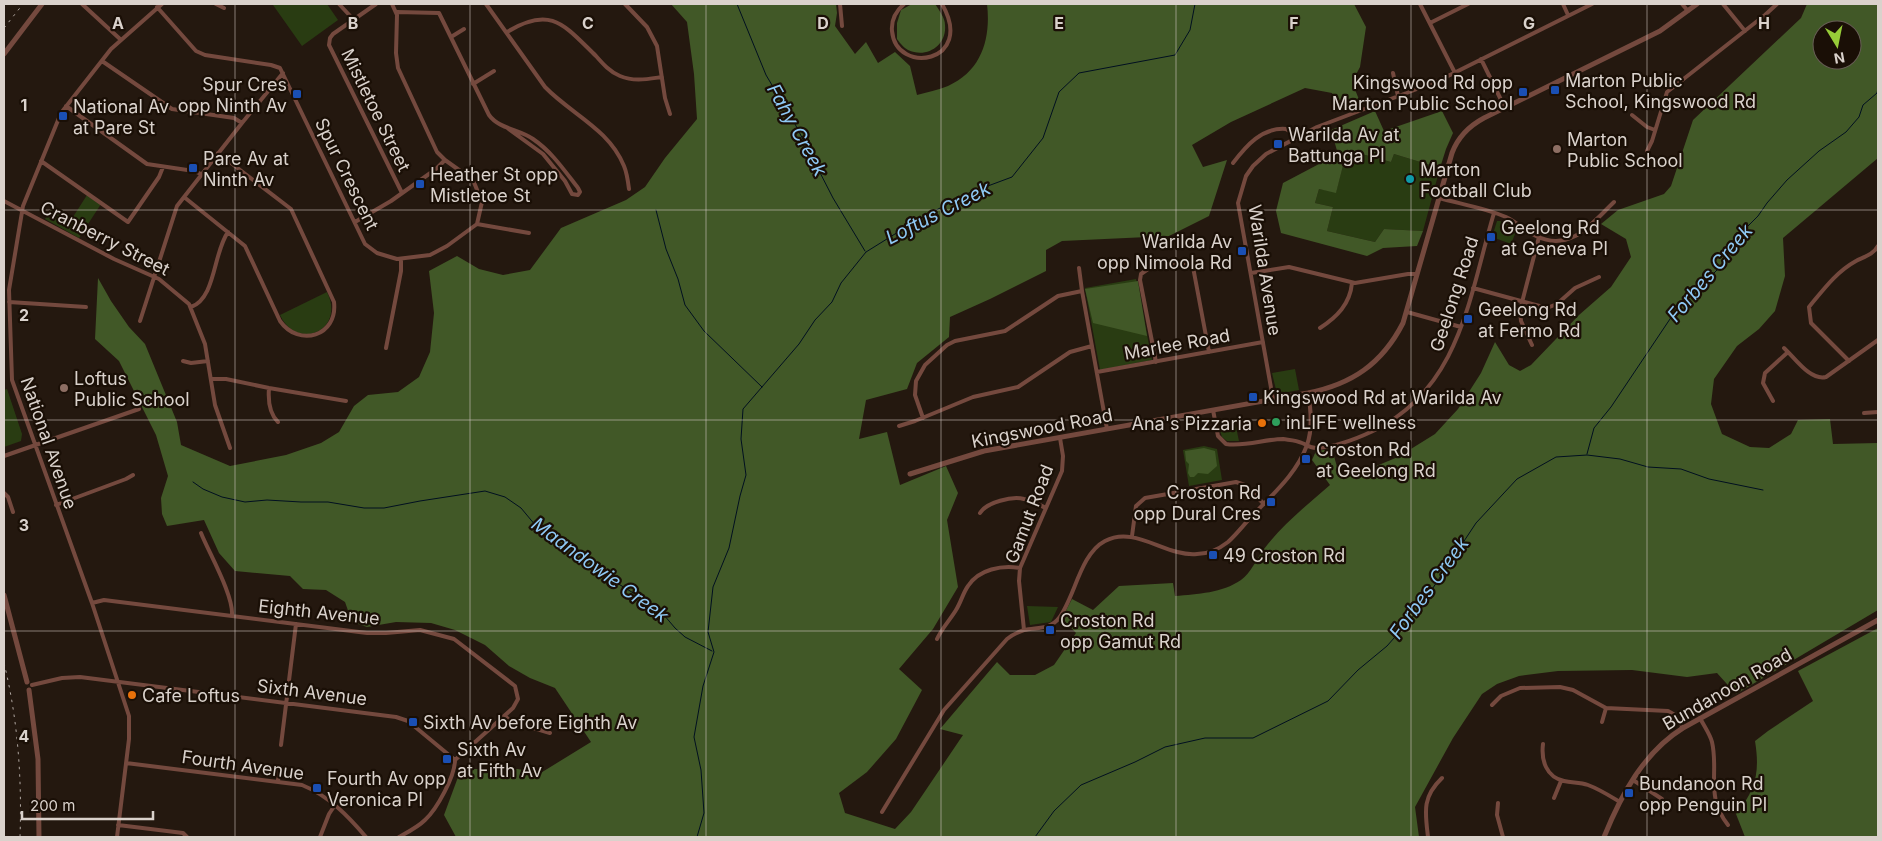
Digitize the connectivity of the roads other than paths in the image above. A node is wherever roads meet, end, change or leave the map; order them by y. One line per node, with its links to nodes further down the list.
1 (42, 4): 34 (street)
2 (82, 4): 33 (street)
3 (162, 4): 21 (street, National Avenue)
4 (216, 4): 22 (street)
5 (339, 4): 26 (street)
6 (376, 4): 26 (street)
7 (392, 4): 24 (street)
8 (486, 4): 31 (street)
9 (625, 4): 41 (street)
10 (840, 4): 28 (street)
11 (904, 4): 12 (street)
12 (942, 4)
13 (1420, 4): 27 (street)
14 (1468, 4): 27 (street)
15 (1563, 4): 25 (street)
16 (1592, 4): 25 (street, Warilda Avenue)
17 (1682, 4): 23 (street)
18 (1697, 4): 23 (street, Kingswood Road)
19 (1723, 4): 30 (street)
20 (1777, 4): 30 (street)
21 (157, 7): 33 (street, National Avenue); 39 (street)
22 (224, 8)
23 (1688, 11): 45 (street, Kingswood Road)
24 (397, 12): 32 (street); 54 (street)
25 (1568, 16): 35 (street, Warilda Avenue)
26 (353, 19): 60 (street, Mistletoe Street)
27 (1430, 23): 38 (street)
28 (842, 26)
29 (464, 29): 32 (street)
30 (1745, 31): 50 (street)
31 (507, 32): 41 (street); 59 (street)
32 (451, 37): 42 (street)
33 (120, 39): 36 (street, National Avenue)
34 (4, 54)
35 (1481, 59): 38 (street, Warilda Avenue); 45 (street)
36 (102, 61): 44 (street, National Avenue); 48 (street)
37 (494, 71): 42 (street)
38 (1455, 72): 43 (street, Warilda Avenue)
39 (283, 73): 48 (street); 67 (street, Spur Crescent)
40 (1393, 73): 43 (street)
41 (662, 77): 46 (street)
42 (474, 84): 49 (street)
43 (1398, 96): 51 (street, Warilda Avenue)
44 (66, 106): 55 (street, National Avenue); 57 (street)
45 (1505, 108): 62 (street, Kingswood Road)
46 (670, 114)
47 (1632, 115): 50 (street)
48 (242, 123): 53 (street)
49 (506, 127): 49 (street)
50 (1655, 130): 52 (street)
51 (1294, 138): 56 (street); 76 (street, Warilda Avenue)
52 (1647, 151)
53 (218, 153): 58 (street); 69 (street)
54 (445, 160): 60 (street); 68 (street)
55 (41, 161): 57 (street); 65 (street, National Avenue)
56 (1233, 163)
57 (164, 167): 58 (street)
58 (201, 174): 61 (street)
59 (629, 189)
60 (402, 193): 67 (street)
61 (184, 197): 69 (street); 78 (street)
62 (1439, 198): 66 (street); 77 (street, Kingswood Road)
63 (4, 201): 65 (street, Cranberry Street)
64 (1614, 202): 71 (street)
65 (22, 210): 78 (street, Cranberry Street); 84 (street, National Avenue)
66 (1494, 213): 71 (street); 81 (street, Geelong Road)
67 (355, 222): 74 (street, Spur Crescent)
68 (477, 224): 70 (street); 74 (street, Spur Crescent)
69 (228, 232): 86 (street)
70 (528, 233)
71 (1539, 237): 83 (street)
72 (1878, 246): 73 (street)
73 (1877, 252): 101 (street)
74 (401, 260): 95 (street)
75 (1080, 268): 82 (street)
76 (1250, 273): 80 (street); 92 (street, Warilda Avenue)
77 (1417, 274): 80 (street); 87 (street, Kingswood Road)
78 (154, 277): 86 (street, Cranberry Street); 88 (street)
79 (1600, 277): 83 (street)
80 (1352, 283): 90 (street)
81 (1473, 288): 83 (street); 89 (street, Geelong Road)
82 (1082, 290): 94 (street); 114 (street)
83 (1522, 301): 93 (street)
84 (9, 302): 85 (street); 119 (street, National Avenue)
85 (86, 307)
86 (191, 308): 100 (street, Cranberry Street)
87 (1407, 312): 89 (street); 106 (street, Kingswood Road)
88 (140, 321)
89 (1461, 327): 120 (street, Geelong Road)
90 (1320, 328)
91 (1878, 340): 101 (street)
92 (1263, 342): 97 (street, Marlee Road); 107 (street, Warilda Avenue)
93 (1532, 344)
94 (1092, 346): 103 (street); 114 (street)
95 (386, 348)
96 (1784, 348): 98 (street)
97 (1209, 352): 102 (street, Marlee Road); 102 (street)
98 (1788, 352): 101 (street); 109 (street)
99 (183, 361): 100 (street)
100 (208, 361): 104 (street, Cranberry Street)
101 (1849, 361)
102 (1156, 362): 103 (street, Marlee Road)
103 (1097, 372): 117 (street)
104 (211, 379): 105 (street); 121 (street, Cranberry Street)
105 (270, 388): 108 (street); 115 (street)
106 (1308, 393): 107 (street, Kingswood Road); 120 (street)
107 (1273, 399): 111 (street, Kingswood Road)
108 (346, 401)
109 (1773, 401)
110 (138, 409): 119 (street)
111 (1213, 410): 117 (street, Kingswood Road); 120 (street, Geelong Road)
112 (1878, 412): 113 (street)
113 (1864, 413)
114 (924, 418): 116 (street)
115 (278, 422)
116 (899, 426)
117 (1107, 429): 118 (street, Kingswood Road)
118 (1060, 438): 123 (street, Kingswood Road); 128 (street, Gamut Road)
119 (34, 445): 122 (street); 127 (street, National Avenue)
120 (1307, 446): 126 (street)
121 (230, 448)
122 (4, 456)
123 (910, 474)
124 (133, 475): 127 (street)
125 (4, 493): 129 (street)
126 (1264, 504): 132 (street); 132 (street)
127 (56, 505): 135 (street, National Avenue)
128 (1046, 508): 130 (street); 133 (street, Gamut Road)
129 (13, 512)
130 (980, 512)
131 (201, 533): 136 (street)
132 (1132, 536): 139 (street)
133 (1020, 568): 139 (street, Gamut Road); 140 (street)
134 (4, 595): 142 (street)
135 (92, 603): 136 (street, Eighth Avenue); 141 (street, National Avenue)
136 (232, 616): 138 (street, Eighth Avenue)
137 (1878, 620): 147 (street, Bundanoon Road)
138 (296, 624): 143 (street); 146 (street, Eighth Avenue)
139 (1024, 630): 165 (street)
140 (937, 639)
141 (118, 682): 142 (street, Sixth Avenue); 143 (street, Sixth Avenue); 154 (street, National Avenue)
142 (29, 686): 168 (street)
143 (286, 703): 152 (street); 153 (street, Sixth Avenue)
144 (1492, 705): 145 (street)
145 (1606, 708): 148 (street); 149 (street)
146 (505, 716): 150 (street); 153 (street, Eighth Avenue)
147 (1700, 718): 149 (street, Bundanoon Road); 166 (street)
148 (1602, 722)
149 (1683, 728): 158 (street, Bundanoon Road)
150 (550, 733)
151 (1543, 744): 157 (street)
152 (281, 745)
153 (454, 760): 173 (street)
154 (126, 763): 159 (street, Fourth Avenue); 167 (street, National Avenue)
155 (279, 771): 159 (street)
156 (1442, 778): 174 (street)
157 (1561, 780): 160 (street); 162 (street)
158 (1633, 780): 161 (street); 162 (street, Bundanoon Road)
159 (278, 781): 164 (street, Fourth Avenue)
160 (1554, 798)
161 (1662, 799)
162 (1620, 802): 176 (street, Bundanoon Road)
163 (1498, 803): 175 (street)
164 (335, 805): 171 (street); 172 (street, Fourth Avenue)
165 (882, 812)
166 (1728, 825)
167 (118, 826): 169 (street, National Avenue); 170 (street)
168 (39, 837)
169 (117, 837)
170 (188, 837)
171 (320, 837)
172 (366, 837)
173 (399, 837)
174 (1428, 837)
175 (1503, 837)
176 (1604, 837)

